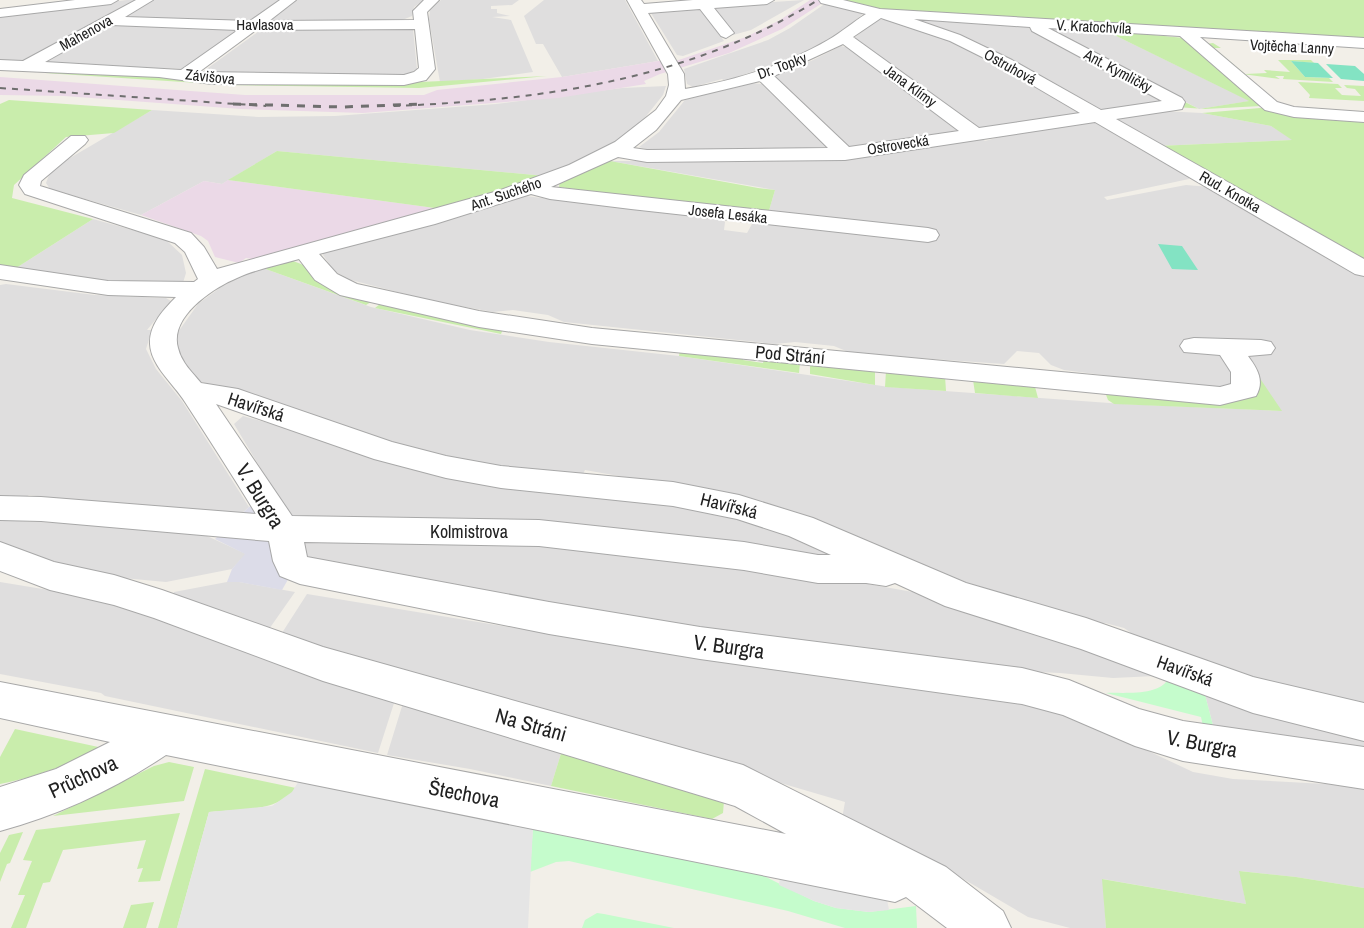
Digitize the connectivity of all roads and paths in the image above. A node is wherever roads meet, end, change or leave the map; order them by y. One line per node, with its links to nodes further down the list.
1 (111, 0): 9 (street)
2 (146, 0): 11 (street, Mahenova)
3 (289, 0): 15 (street)
4 (432, 0): 14 (street)
5 (767, 0): 7 (street)
6 (826, 0): 10 (street)
7 (702, 2): 8 (street); 16 (street)
8 (637, 4): 25 (street)
9 (0, 13)
10 (880, 13): 12 (street, Ostruhová); 18 (street, Dr. Topky)
11 (108, 21): 15 (street, Havlasova); 22 (street, Mahenova)
12 (924, 21): 13 (street, V. Kratochvíla); 27 (street, Ostruhová)
13 (1027, 23): 17 (street, V. Kratochvíla); 26 (street, Ant. Kymličky)
14 (422, 24): 15 (street, Havlasova); 24 (street, Závišova)
15 (255, 26): 24 (street)
16 (726, 33)
17 (1189, 36): 19 (street, V. Kratochvíla); 20 (street, Vojtěcha Lanny); 28 (street, Vojtěcha Lanny)
18 (844, 38): 23 (street, Dr. Topky); 29 (street, Jana Klímy)
19 (1364, 43)
20 (1364, 51)
21 (0, 65): 22 (street, Závišova)
22 (26, 66): 24 (street, Závišova)
23 (762, 74): 25 (street, Dr. Topky); 32 (street)
24 (185, 75)
25 (674, 96): 31 (street, Ant. Suchého)
26 (1176, 102): 27 (street, Ostrovecká)
27 (1096, 116): 29 (street, Ostrovecká); 36 (street, Rud. Knotka)
28 (1364, 117)
29 (975, 134): 32 (street, Ostrovecká)
30 (78, 140): 38 (street)
31 (616, 151): 32 (street, Ostrovecká); 33 (street, Ant. Suchého)
32 (845, 153)
33 (530, 187): 34 (street, Josefa Lesáka); 35 (street, Ant. Suchého)
34 (928, 235)
35 (306, 251): 38 (street, Ant. Suchého); 40 (street, Pod Strání)
36 (1364, 269)
37 (1, 273): 38 (street)
38 (204, 285): 42 (street)
39 (1194, 346): 40 (street)
40 (1228, 347): 41 (street)
41 (1261, 348)
42 (191, 388): 44 (street, V. Burgra); 48 (street, Havířská)
43 (0, 508): 44 (street, Kolmistrova)
44 (283, 530): 48 (street, Kolmistrova); 52 (street, V. Burgra)
45 (0, 556): 47 (street, Na Stráni)
46 (0, 574): 47 (street, Na Stráni)
47 (50, 576): 54 (street, Na Stráni)
48 (934, 584): 50 (street, Havířská)
49 (0, 700): 51 (street, Štechova)
50 (1364, 722)
51 (161, 734): 53 (street, Průchova); 54 (street, Štechova)
52 (1364, 768)
53 (0, 809)
54 (928, 884): 55 (street, Na Stráni)
55 (987, 928)

